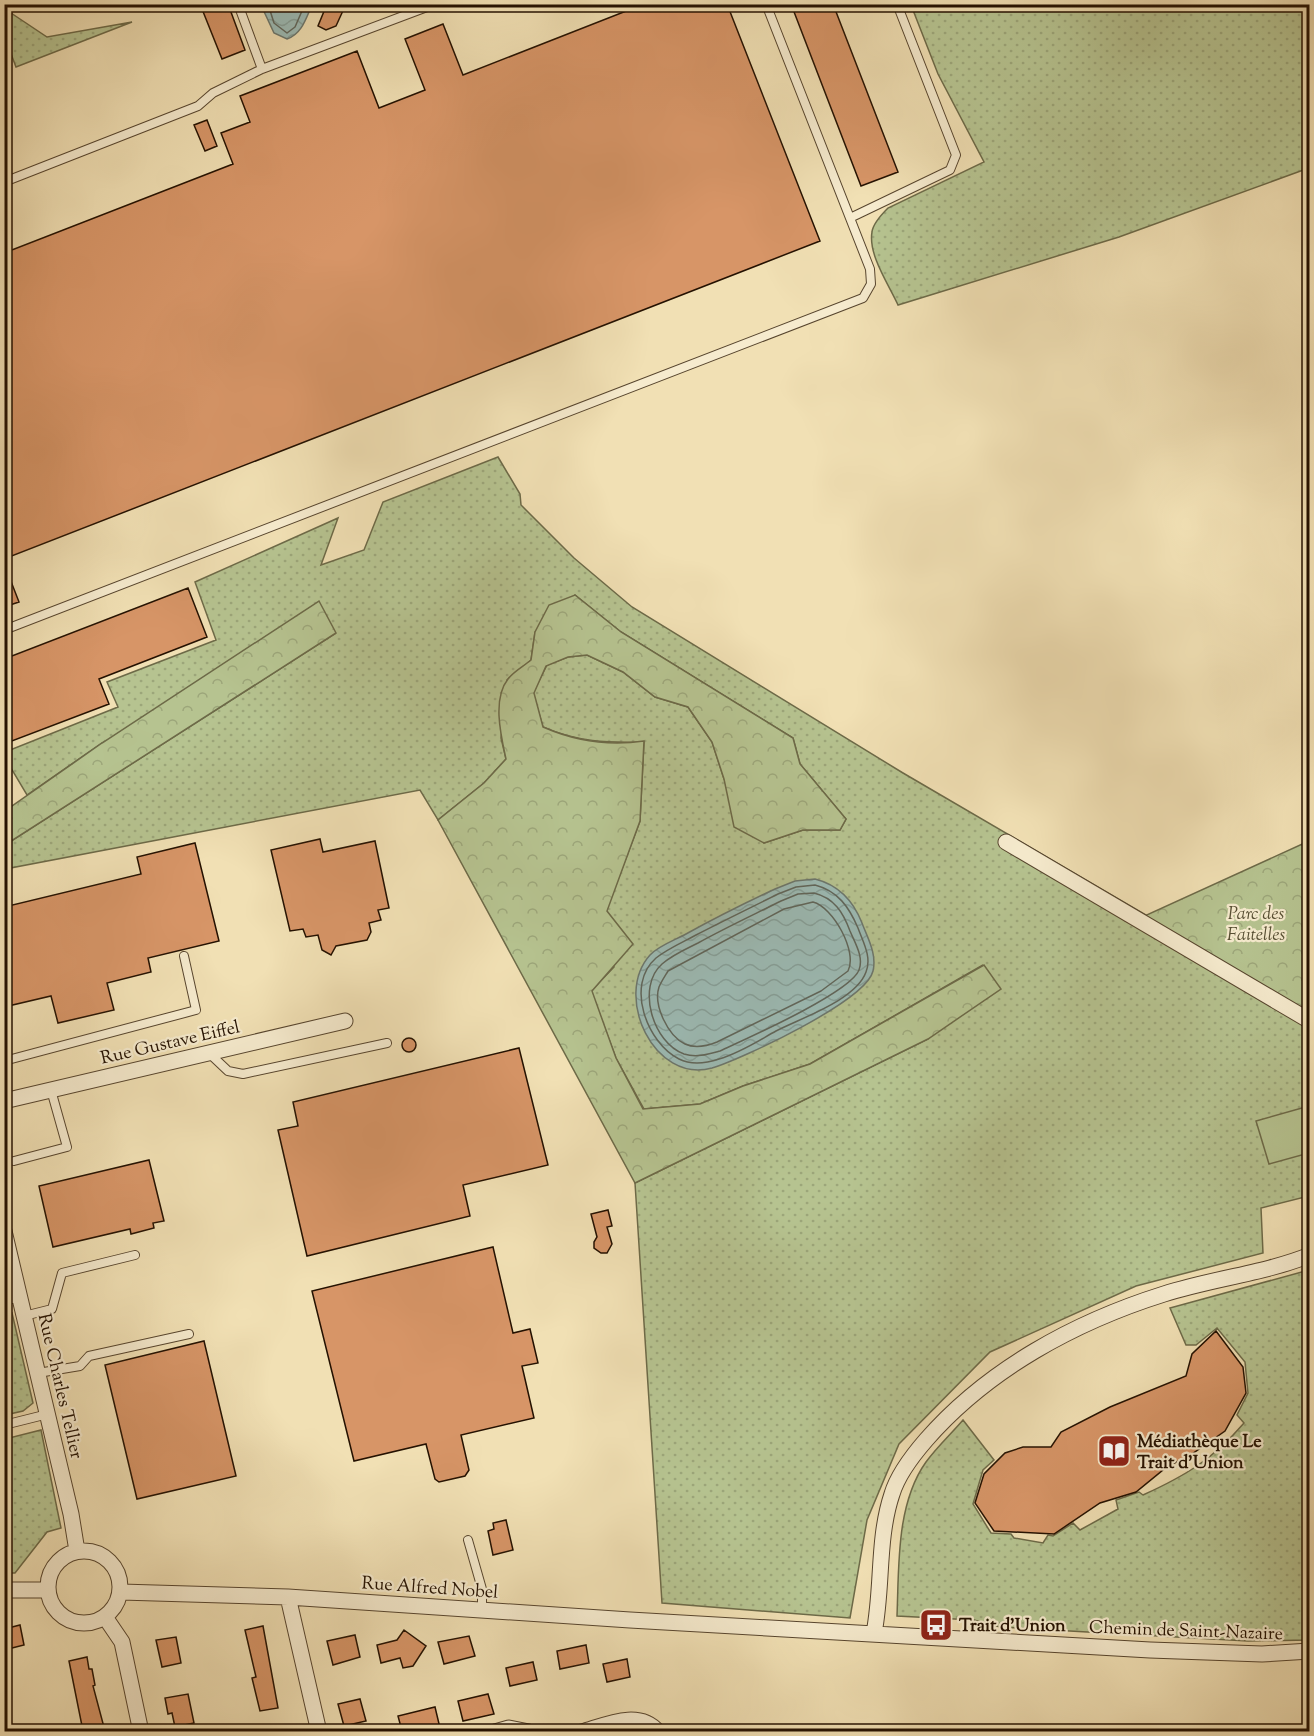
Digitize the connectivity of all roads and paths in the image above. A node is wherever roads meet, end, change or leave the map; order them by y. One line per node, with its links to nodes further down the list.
1 (238, 4): 5 (lane)
2 (435, 4): 5 (lane)
3 (766, 4): 7 (lane)
4 (897, 4): 7 (lane)
5 (262, 69): 6 (lane)
6 (4, 182)
7 (850, 218): 8 (lane)
8 (4, 630)
9 (1006, 842): 12 (street)
10 (184, 956): 15 (lane)
11 (345, 1021): 14 (street, Rue Gustave Eiffel)
12 (1310, 1021)
13 (387, 1043): 14 (lane)
14 (209, 1053): 16 (street, Rue Gustave Eiffel)
15 (4, 1060)
16 (51, 1090): 17 (street, Rue Gustave Eiffel); 18 (lane)
17 (4, 1101)
18 (14, 1161)
19 (4, 1231): 22 (street, Rue Charles Tellier)
20 (135, 1255): 24 (lane)
21 (1310, 1255): 38 (street)
22 (20, 1298): 23 (lane); 24 (street, Rue Charles Tellier)
23 (4, 1300)
24 (24, 1316): 26 (street, Rue Charles Tellier)
25 (189, 1334): 26 (lane)
26 (38, 1373): 27 (street, Rue Charles Tellier)
27 (48, 1414): 28 (lane); 30 (street, Rue Charles Tellier)
28 (4, 1425)
29 (468, 1540): 35 (lane)
30 (77, 1551): 32 (street); 33 (street)
31 (4, 1590): 32 (street)
32 (48, 1590): 36 (street)
33 (121, 1592): 34 (street, Rue Alfred Nobel); 36 (street)
34 (288, 1597): 35 (street, Rue Alfred Nobel); 42 (street)
35 (482, 1610): 37 (street, Rue Alfred Nobel)
36 (105, 1617): 41 (street)
37 (737, 1626): 38 (street, Chemin de Saint-Nazaire)
38 (874, 1633): 39 (street, Chemin de Saint-Nazaire)
39 (1310, 1651)
40 (502, 1730): 43 (street)
41 (141, 1731)
42 (319, 1731)
43 (529, 1731)
44 (582, 1731): 45 (street)
45 (658, 1731)

